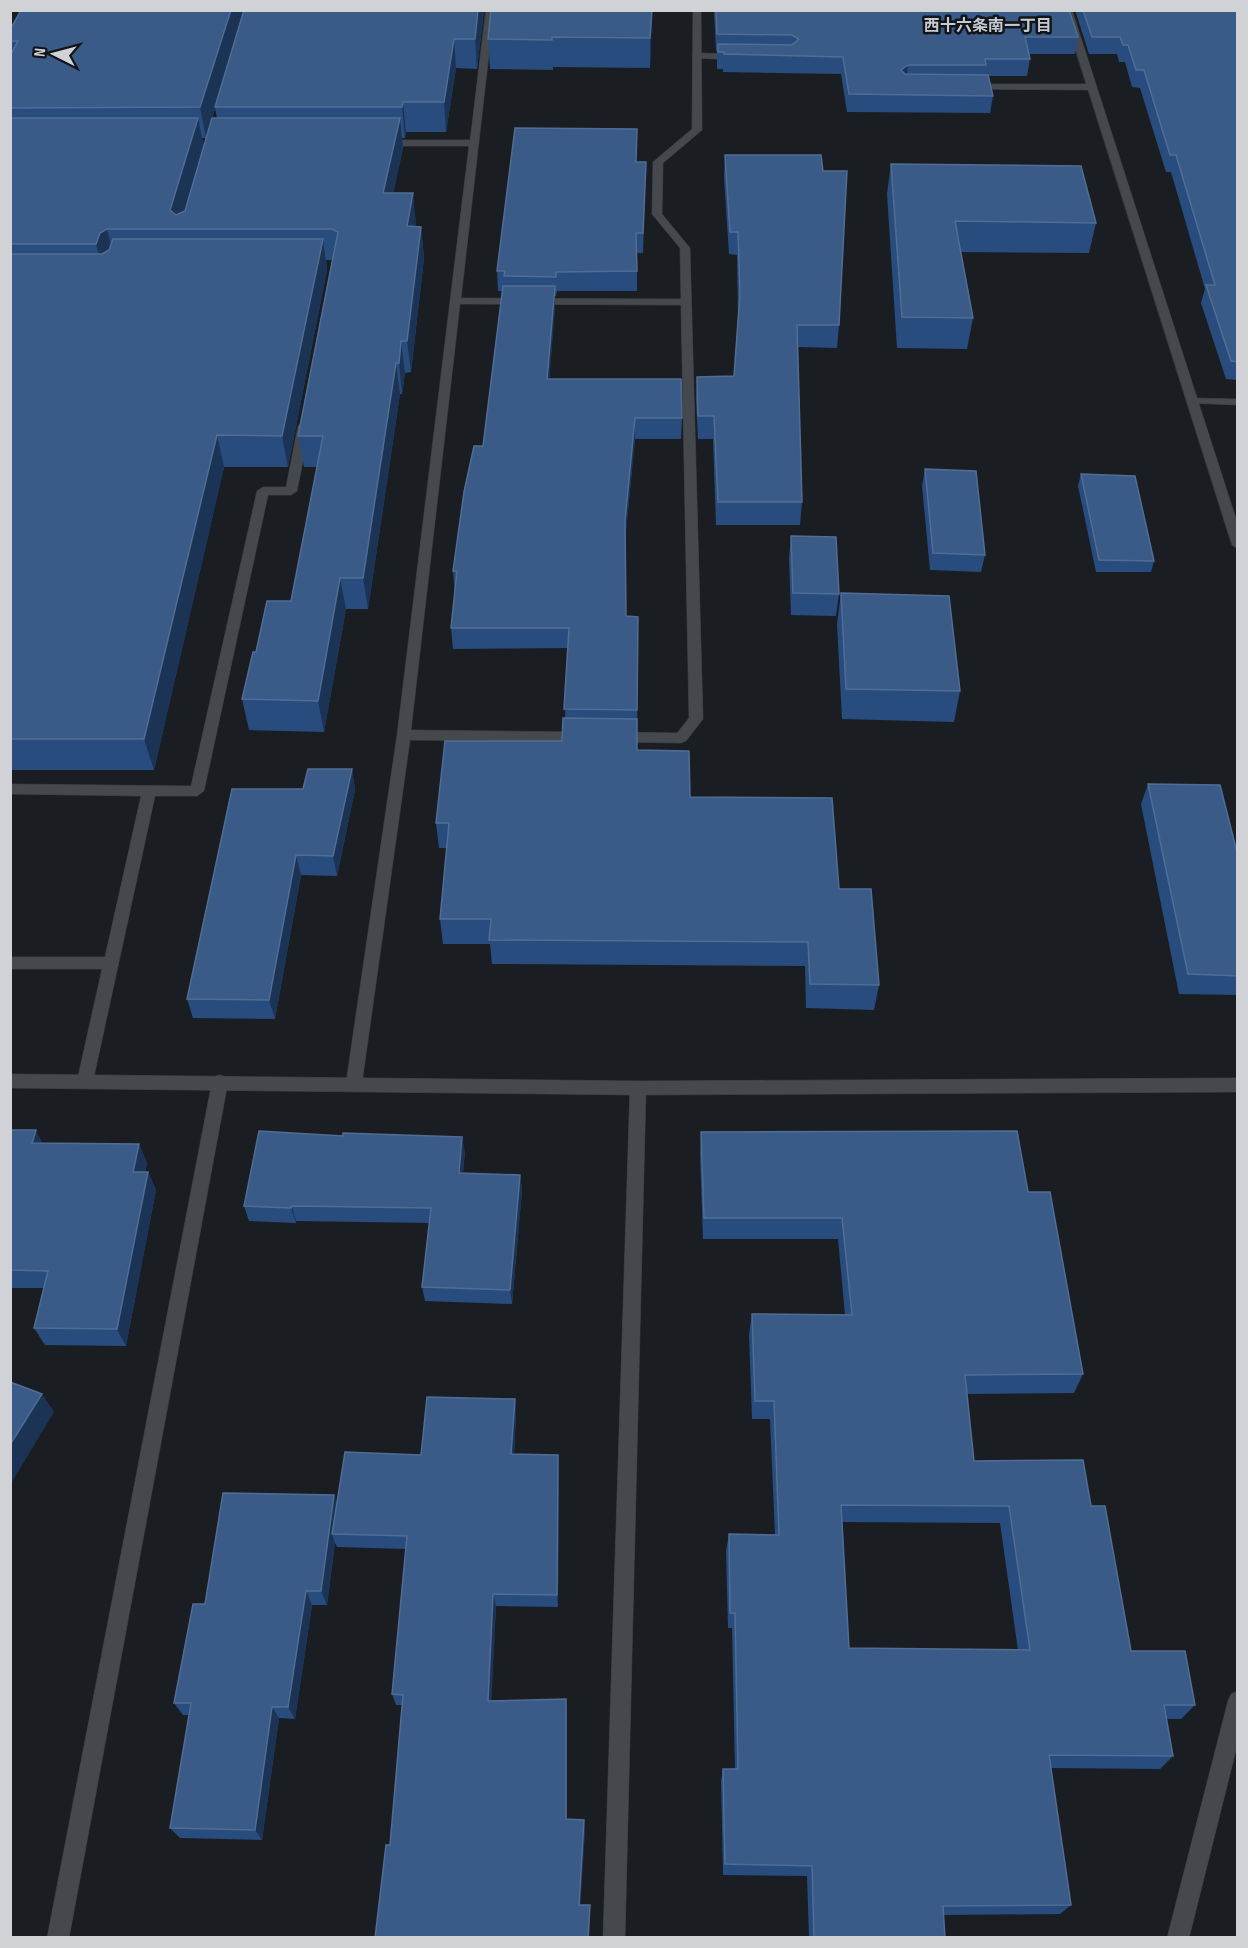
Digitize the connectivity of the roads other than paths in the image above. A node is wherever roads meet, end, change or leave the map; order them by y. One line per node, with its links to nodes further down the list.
1 (490, 10): 9 (street)
2 (697, 10): 4 (street)
3 (1066, 10): 7 (street)
4 (697, 56): 5 (street); 11 (street)
5 (744, 57)
6 (964, 87): 7 (street)
7 (1091, 87): 12 (street)
8 (367, 143): 9 (street)
9 (475, 143): 10 (street)
10 (456, 301): 11 (street); 16 (street)
11 (685, 302): 16 (street)
12 (1191, 401): 13 (street); 15 (street)
13 (1238, 402)
14 (307, 412): 18 (street)
15 (1238, 545)
16 (404, 735): 24 (street)
17 (10, 789): 18 (street)
18 (149, 791): 20 (street)
19 (10, 963): 20 (street)
20 (111, 963): 22 (street)
21 (10, 1081): 22 (street)
22 (85, 1081): 23 (street)
23 (220, 1082): 24 (street); 28 (street)
24 (354, 1083): 26 (street)
25 (1238, 1085): 26 (street)
26 (638, 1088): 29 (street)
27 (1238, 1701): 30 (street)
28 (58, 1938)
29 (614, 1938)
30 (1178, 1938)

